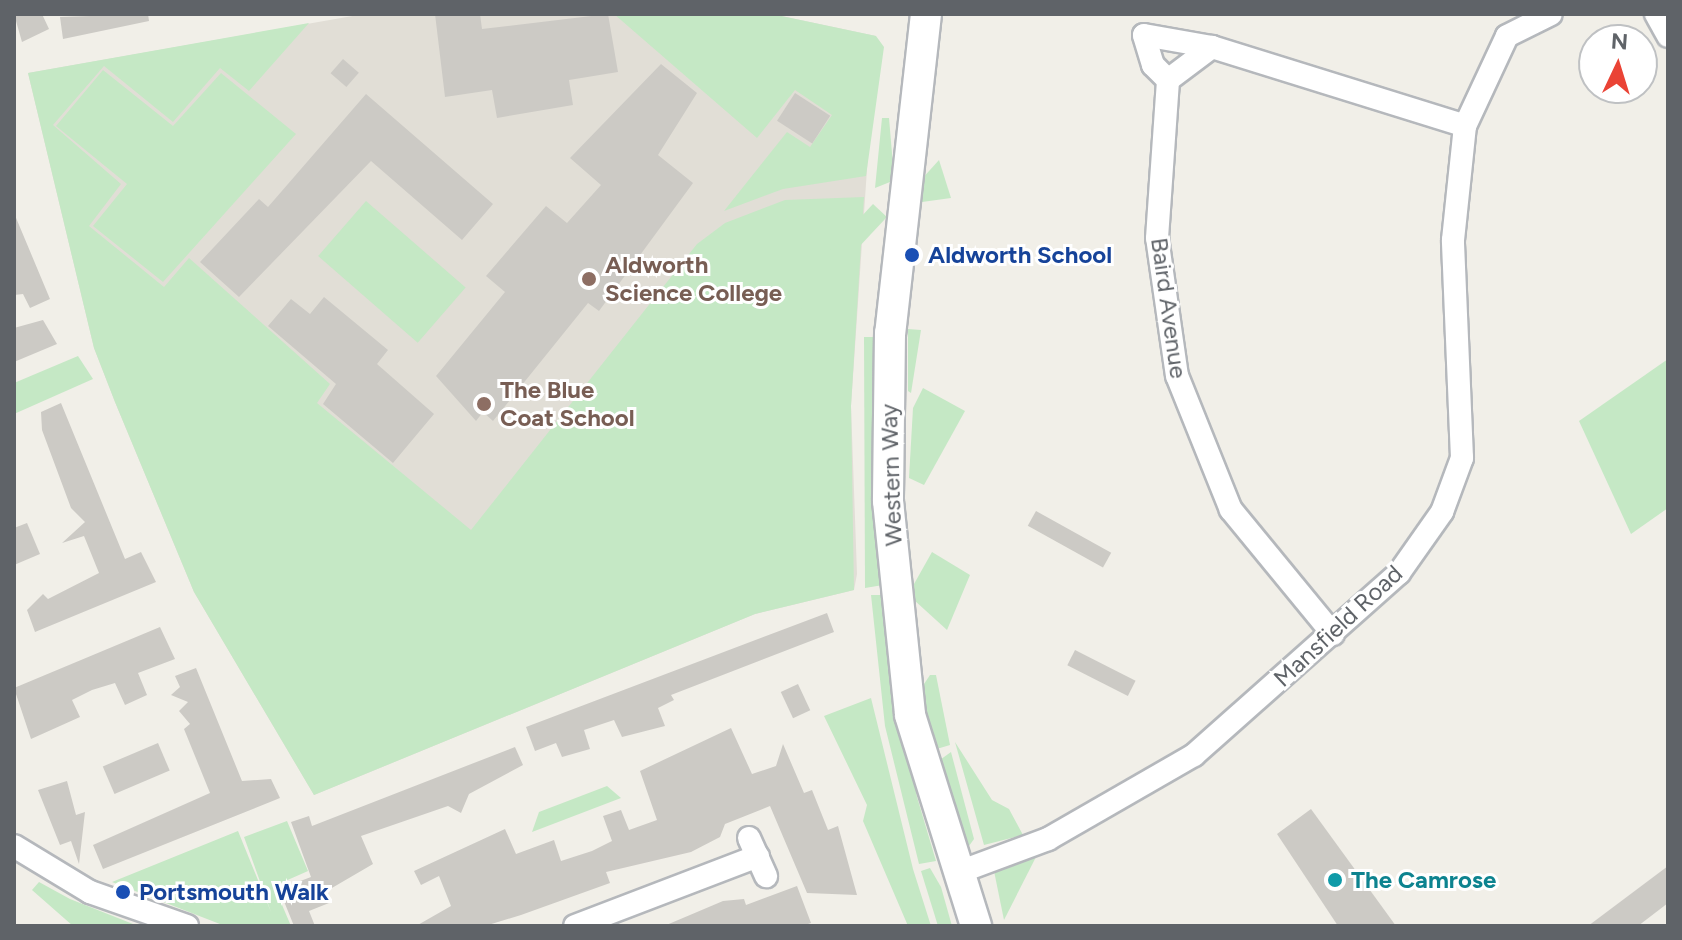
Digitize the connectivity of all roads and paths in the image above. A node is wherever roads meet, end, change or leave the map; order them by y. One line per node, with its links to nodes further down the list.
1 (926, 14): 11 (street, Western Way)
2 (1551, 14): 7 (street, Mansfield Road)
3 (1656, 14): 4 (street)
4 (1668, 36)
5 (1212, 47): 6 (street); 6 (street); 7 (street)
6 (1168, 80): 8 (street, Baird Avenue)
7 (1465, 126): 8 (street, Mansfield Road)
8 (1333, 634): 11 (street, Mansfield Road)
9 (14, 846): 12 (street)
10 (758, 857): 13 (street)
11 (962, 871): 14 (street, Western Way)
12 (187, 926)
13 (575, 926)
14 (976, 926)

